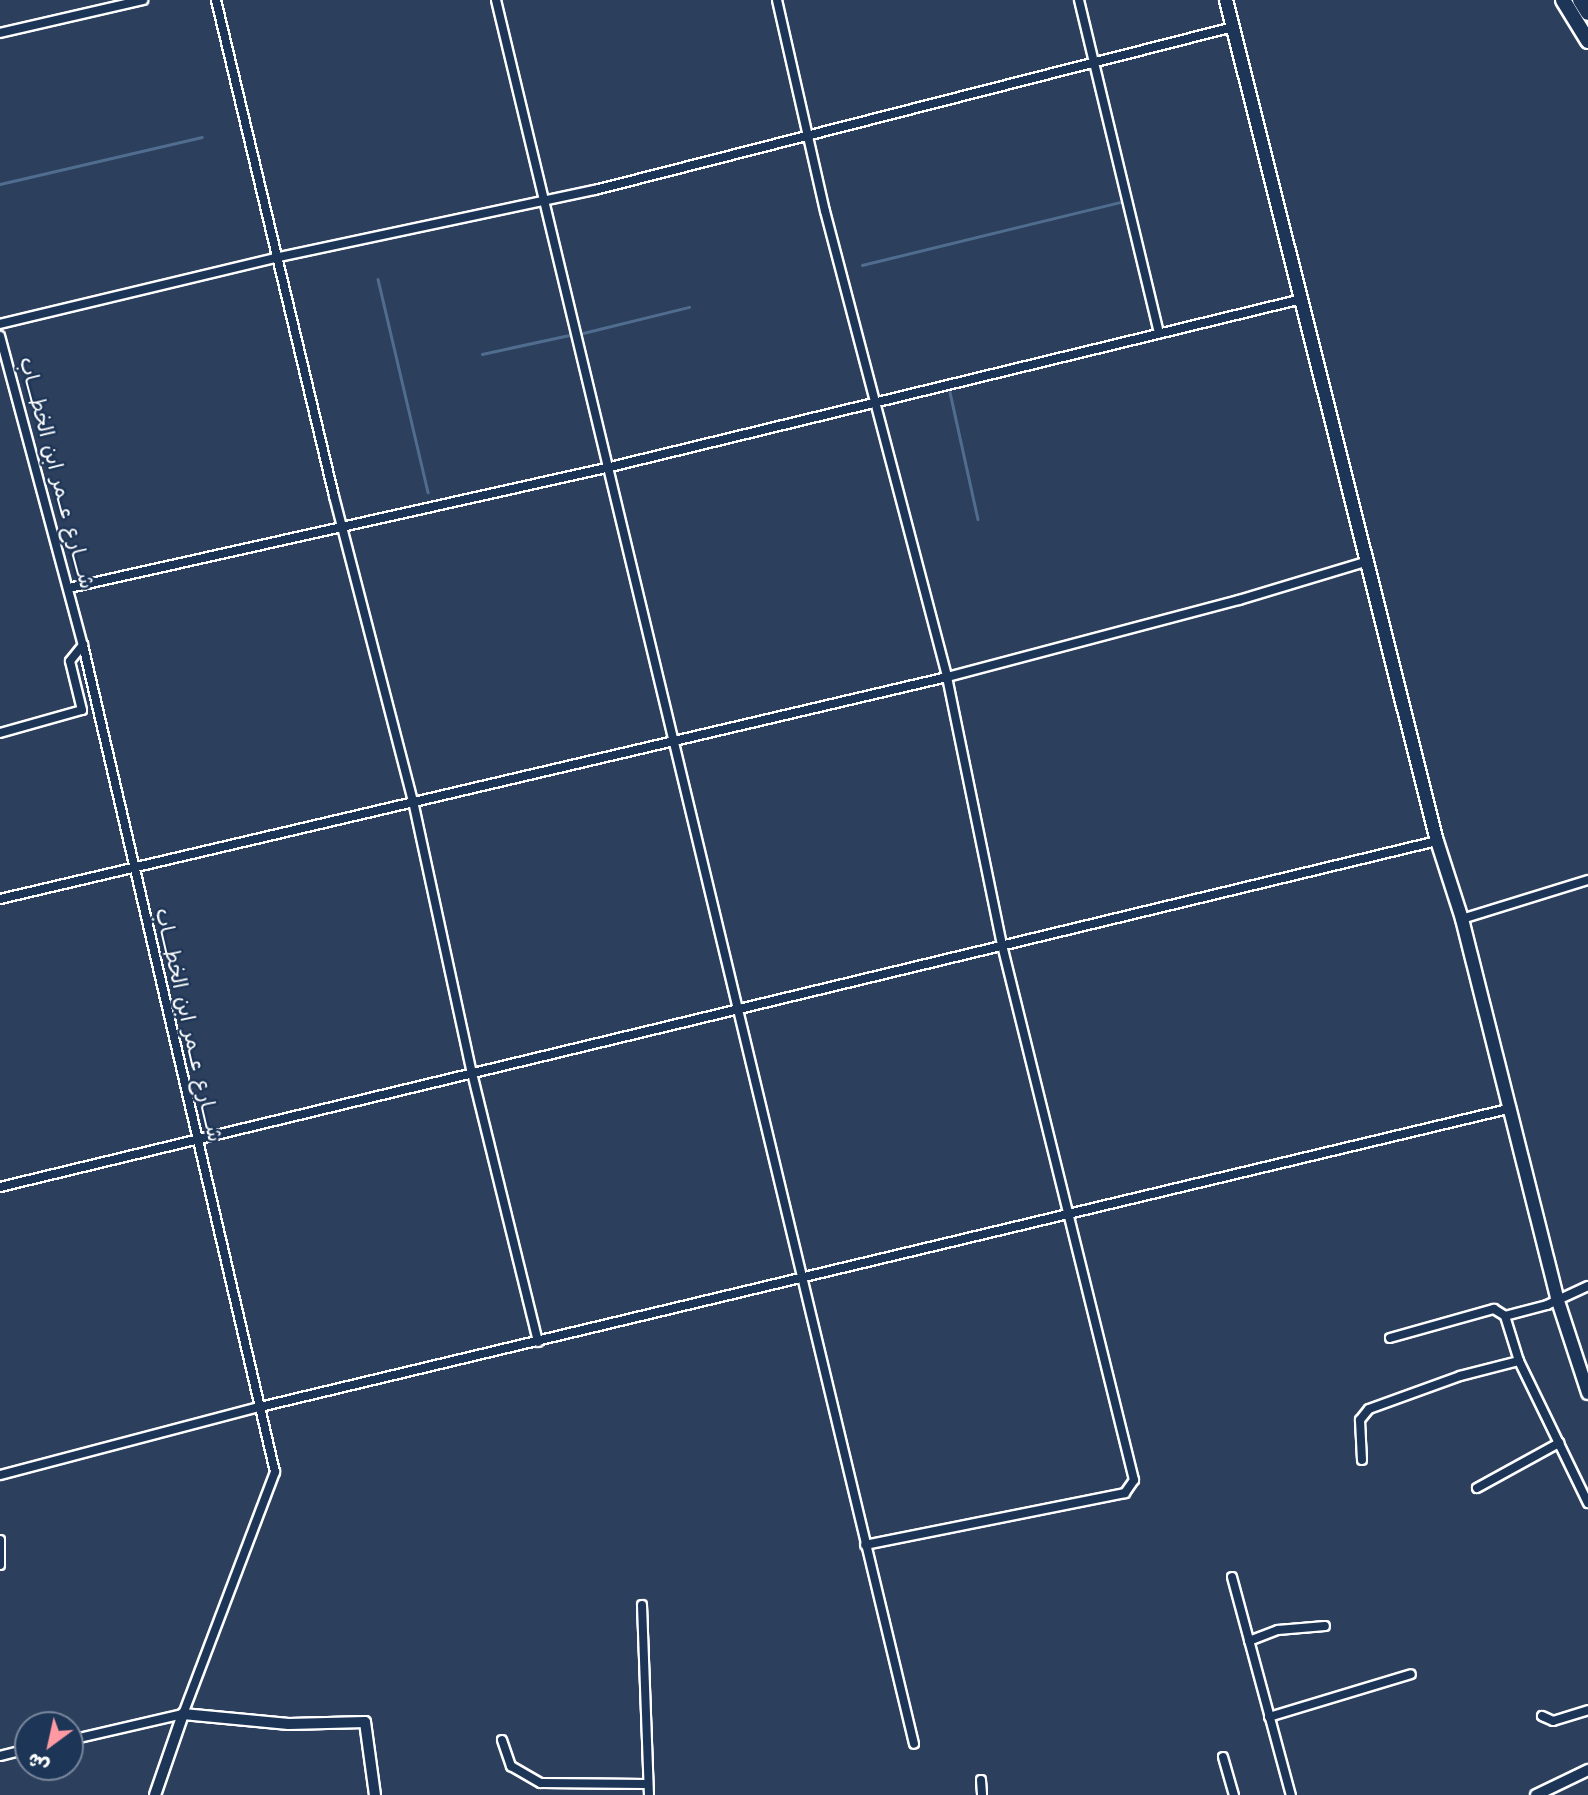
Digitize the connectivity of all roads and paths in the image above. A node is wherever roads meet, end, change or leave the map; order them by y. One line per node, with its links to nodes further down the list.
1 (143, 0): 11 (street)
2 (216, 0): 16 (street)
3 (496, 0): 15 (street)
4 (777, 0): 14 (street)
5 (1079, 0): 13 (street)
6 (1226, 0): 10 (main road)
7 (1563, 0): 12 (highway)
8 (1580, 0): 9 (highway)
9 (1588, 13)
10 (1233, 27): 13 (street); 17 (main road)
11 (0, 33)
12 (1588, 41)
13 (1093, 64): 14 (street); 19 (street)
14 (808, 135): 15 (street); 21 (street)
15 (540, 200): 16 (street); 22 (street)
16 (279, 257): 18 (street); 23 (street)
17 (1302, 299): 19 (street); 24 (main road)
18 (0, 324)
19 (1159, 334): 21 (street)
20 (0, 336): 25 (street, شــــارع عــمر ابن الخطــــاب)
21 (875, 401): 22 (street); 27 (street)
22 (606, 468): 23 (street); 29 (street)
23 (342, 526): 25 (street); 30 (street)
24 (1368, 561): 27 (street); 31 (main road)
25 (69, 588): 26 (street, شــــارع عــمر ابن الخطــــاب)
26 (83, 645): 28 (street); 32 (street, شــــارع عــمر ابن الخطــــاب)
27 (947, 677): 29 (street); 36 (street)
28 (0, 733)
29 (676, 738): 30 (street); 37 (street)
30 (413, 801): 32 (street); 38 (street)
31 (1437, 841): 35 (main road); 36 (street)
32 (133, 864): 34 (street); 40 (street, شــــارع عــمر ابن الخطــــاب)
33 (1588, 880): 35 (street)
34 (0, 899)
35 (1462, 919): 39 (main road)
36 (1002, 945): 37 (street); 42 (street)
37 (735, 1010): 38 (street); 43 (street)
38 (472, 1073): 40 (street); 48 (street)
39 (1508, 1109): 42 (street); 45 (main road)
40 (196, 1140): 41 (street); 51 (street, شــــارع عــمر ابن الخطــــاب)
41 (0, 1186)
42 (1070, 1214): 43 (street); 58 (street)
43 (800, 1280): 48 (street); 58 (street)
44 (1588, 1286): 45 (street)
45 (1557, 1298): 46 (street); 50 (main road)
46 (1505, 1316): 47 (street); 49 (street)
47 (1390, 1338)
48 (538, 1342): 51 (street)
49 (1519, 1361): 52 (street); 53 (street)
50 (1588, 1393)
51 (260, 1406): 54 (street); 66 (street, شــــارع عــمر ابن الخطــــاب)
52 (1559, 1443): 55 (street); 56 (street)
53 (1362, 1460)
54 (0, 1475)
55 (1477, 1488)
56 (1588, 1503)
57 (0, 1540): 59 (street)
58 (865, 1545): 71 (street)
59 (0, 1565)
60 (1232, 1577): 63 (street)
61 (642, 1605): 75 (street)
62 (1325, 1626): 63 (street)
63 (1249, 1641): 68 (street)
64 (1411, 1674): 68 (street)
65 (1588, 1710): 67 (street)
66 (183, 1714): 69 (street); 76 (street); 77 (street)
67 (1542, 1716)
68 (1269, 1717): 81 (street)
69 (84, 1737)
70 (502, 1740): 75 (street)
71 (914, 1744)
72 (1223, 1757): 80 (street)
73 (1588, 1770): 82 (street)
74 (981, 1780): 79 (street)
75 (646, 1784): 78 (street)
76 (155, 1795)
77 (375, 1795)
78 (649, 1795)
79 (982, 1795)
80 (1234, 1795)
81 (1291, 1795)
82 (1536, 1795)

